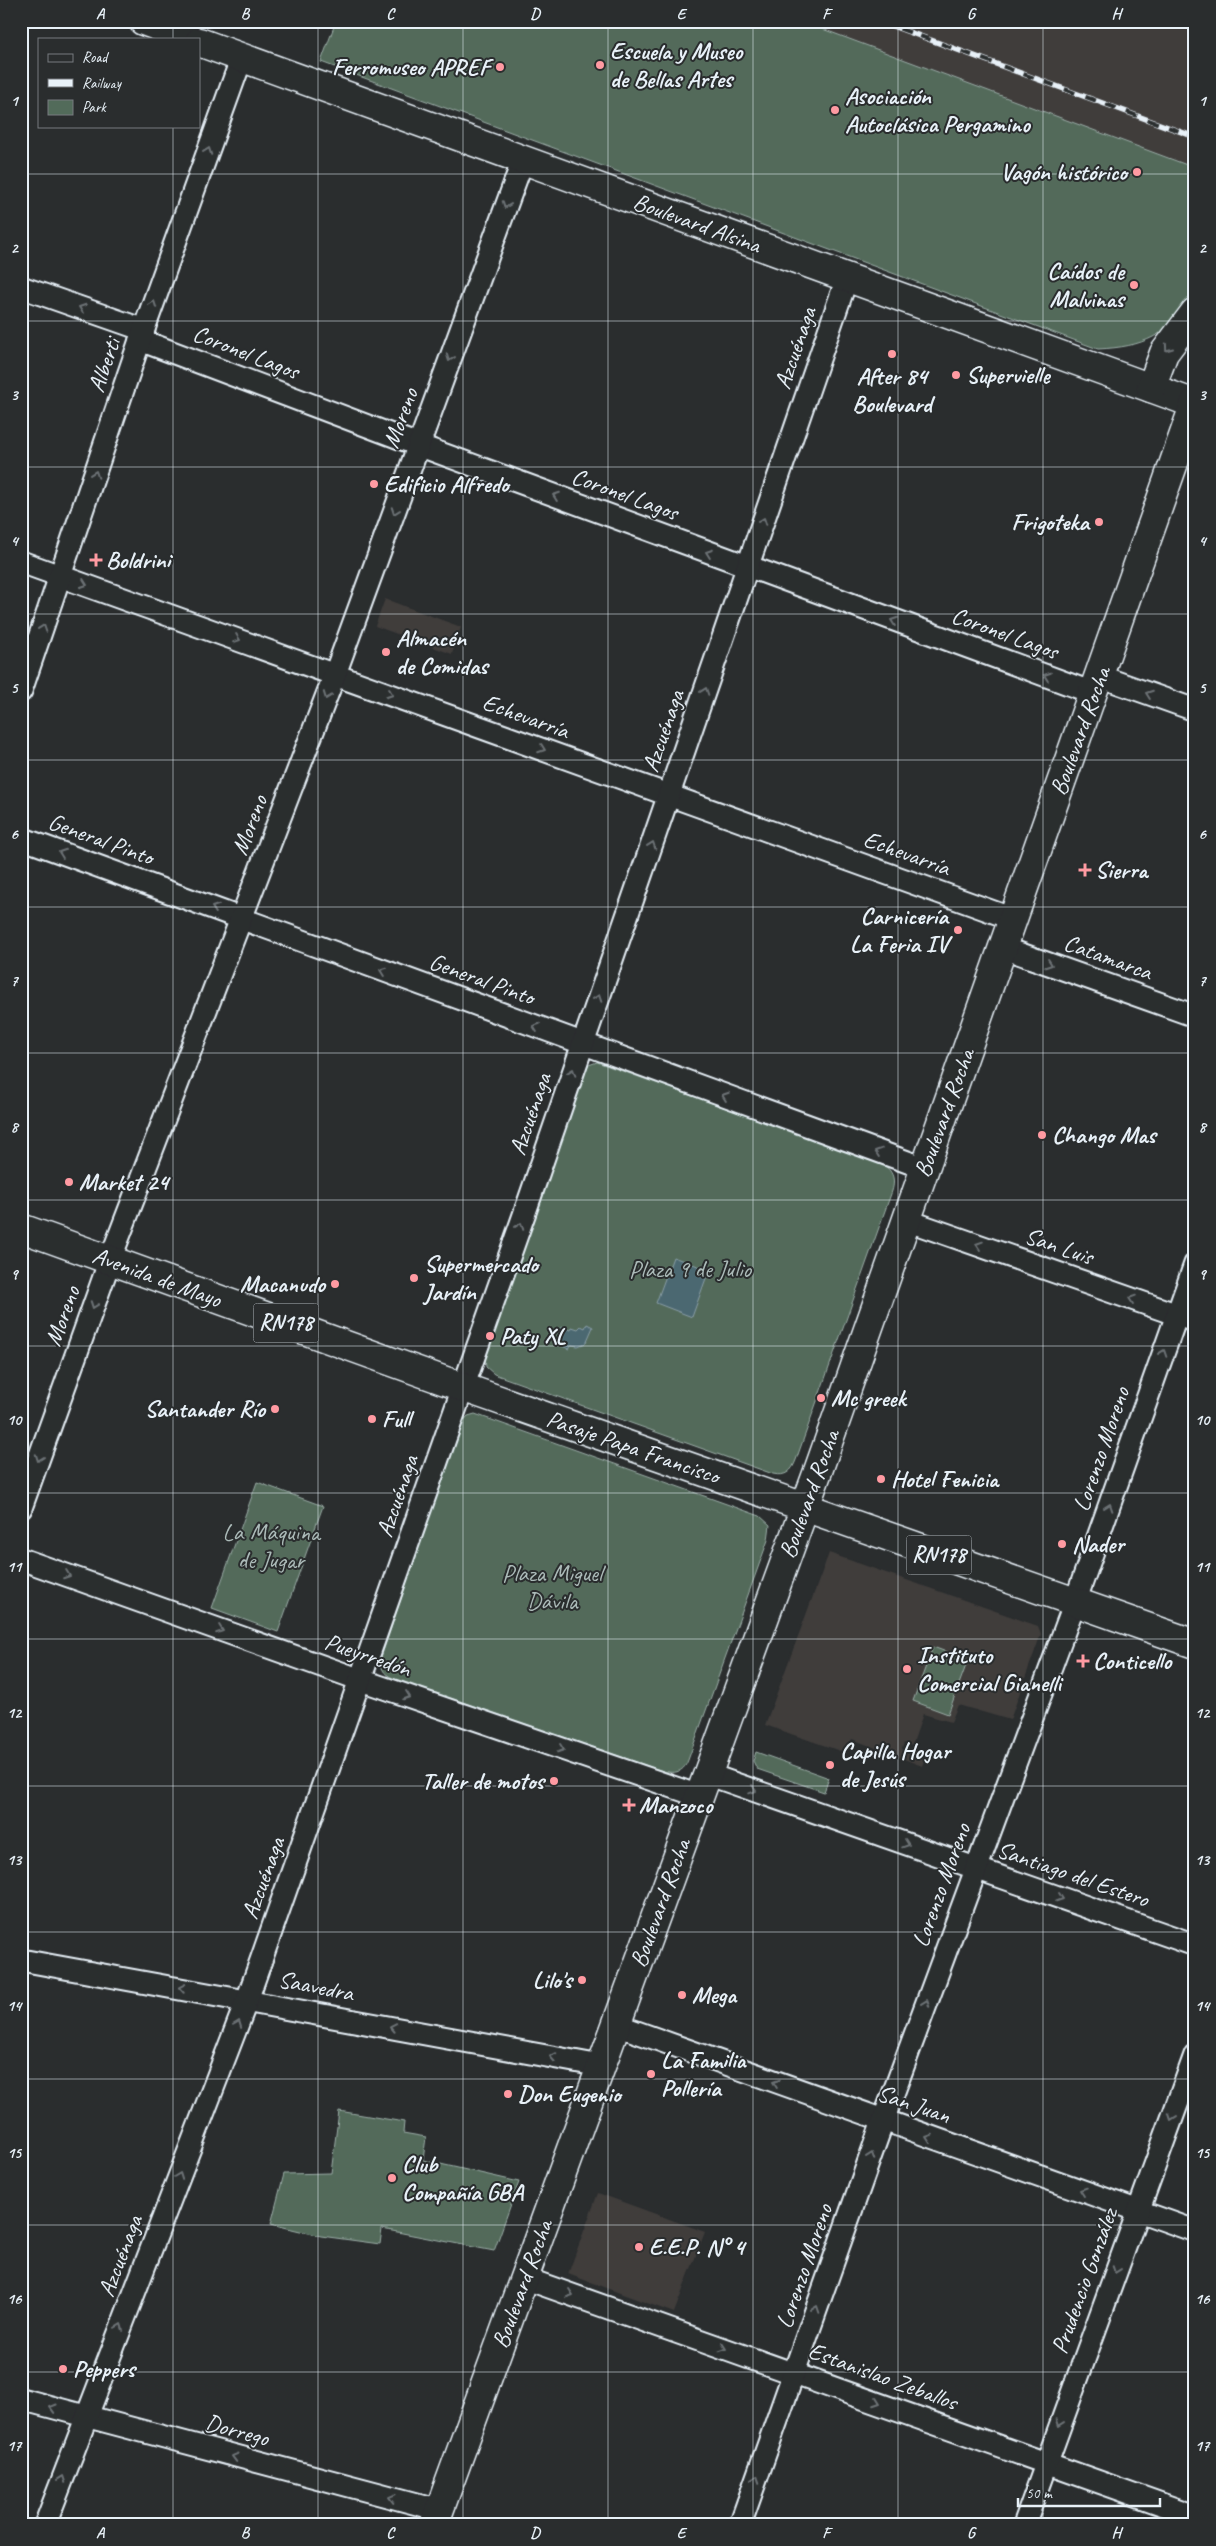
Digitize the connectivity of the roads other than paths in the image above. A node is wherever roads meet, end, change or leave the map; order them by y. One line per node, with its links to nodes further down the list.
1 (143, 21): 2 (main road)
2 (188, 38)
3 (200, 42): 4 (main road, Boulevard Alsina)
4 (242, 57): 5 (main road, Boulevard Alsina); 9 (street, Alberti, one-way to 4)
5 (523, 160): 6 (main road, Boulevard Alsina); 12 (street, Moreno, one-way to 12)
6 (847, 278): 10 (main road, Boulevard Alsina); 14 (street, Azcuénaga, one-way to 6)
7 (21, 287): 9 (street, Coronel Lagos, one-way to 7)
8 (1195, 312): 10 (main road, one-way to 10)
9 (142, 335): 12 (street, Coronel Lagos); 15 (street, Alberti, one-way to 9)
10 (1151, 388): 11 (main road, Boulevard Alsina)
11 (1195, 404): 17 (main road, Boulevard Rocha)
12 (418, 446): 14 (street, Coronel Lagos, one-way to 12); 16 (street, Moreno, one-way to 16)
13 (21, 562): 15 (street, Echevarría)
14 (747, 567): 17 (street, Coronel Lagos, one-way to 14); 20 (street, Azcuénaga, one-way to 14)
15 (60, 576): 16 (street, Echevarría, one-way to 16); 18 (street, Alberti, one-way to 15)
16 (335, 674): 20 (street, Echevarría, one-way to 20); 22 (street, Moreno, one-way to 22)
17 (1096, 684): 19 (street, Coronel Lagos, one-way to 17); 23 (main road, Boulevard Rocha)
18 (21, 691)
19 (1195, 710)
20 (669, 796): 23 (street, Echevarría); 26 (street, Azcuénaga, one-way to 20)
21 (21, 838): 22 (street, General Pinto, one-way to 21)
22 (240, 918): 26 (street, General Pinto, one-way to 22); 30 (street, Moreno)
23 (1013, 918): 24 (main road, Boulevard Rocha)
24 (1004, 948): 25 (street, Catamarca, one-way to 25); 27 (main road, Boulevard Rocha)
25 (1195, 1016)
26 (582, 1044): 27 (street, General Pinto, one-way to 26); 33 (street, Azcuénaga, one-way to 26)
27 (924, 1168): 28 (main road, Boulevard Rocha)
28 (906, 1220): 32 (street, San Luis, one-way to 28); 35 (main road, Boulevard Rocha)
29 (21, 1228): 30 (main road, Avenida de Mayo / RN178)
30 (110, 1260): 33 (main road, Avenida de Mayo / RN178); 34 (street, Moreno, one-way to 34)
31 (1195, 1264): 32 (street, Lorenzo Moreno)
32 (1186, 1318): 37 (street, Lorenzo Moreno, one-way to 32)
33 (462, 1387): 35 (main road, Pasaje Papa Francisco / RN178); 39 (street, Azcuénaga)
34 (21, 1508)
35 (804, 1508): 37 (main road, RN178); 40 (main road, Boulevard Rocha)
36 (21, 1559): 39 (street, Pueyrredón, one-way to 39)
37 (1075, 1602): 38 (main road, RN178); 41 (street, Lorenzo Moreno)
38 (1195, 1644)
39 (361, 1680): 40 (street, Pueyrredón, one-way to 40); 44 (street, Azcuénaga)
40 (703, 1785): 41 (street, Santiago del Estero, one-way to 41); 45 (main road, Boulevard Rocha)
41 (975, 1868): 42 (street, Santiago del Estero, one-way to 42); 48 (street, Lorenzo Moreno, one-way to 41)
42 (1195, 1945)
43 (21, 1960): 44 (street, Saavedra, one-way to 43)
44 (247, 2000): 47 (street, Saavedra, one-way to 44); 54 (street, Azcuénaga, one-way to 44)
45 (617, 2025): 47 (main road, Boulevard Rocha); 48 (street, San Juan, one-way to 45)
46 (1195, 2055): 49 (street, Prudencio González, one-way to 49)
47 (601, 2066): 51 (main road, Boulevard Rocha)
48 (883, 2121): 49 (street, San Juan, one-way to 48); 52 (street, Lorenzo Moreno, one-way to 48)
49 (1138, 2210): 50 (street, San Juan); 55 (street, Prudencio González, one-way to 55)
50 (1195, 2231)
51 (524, 2278): 52 (street, Estanislao Zeballos, one-way to 52); 57 (main road, Boulevard Rocha)
52 (794, 2372): 55 (street, Estanislao Zeballos, one-way to 55); 59 (street, Lorenzo Moreno, one-way to 52)
53 (21, 2399): 54 (street, Dorrego, one-way to 53)
54 (85, 2417): 57 (street, Dorrego, one-way to 54); 58 (street, Azcuénaga, one-way to 54)
55 (1046, 2463): 56 (street, Estanislao Zeballos); 60 (street, Prudencio González)
56 (1195, 2516)
57 (437, 2518)
58 (45, 2525)
59 (740, 2525)
60 (1024, 2525)

